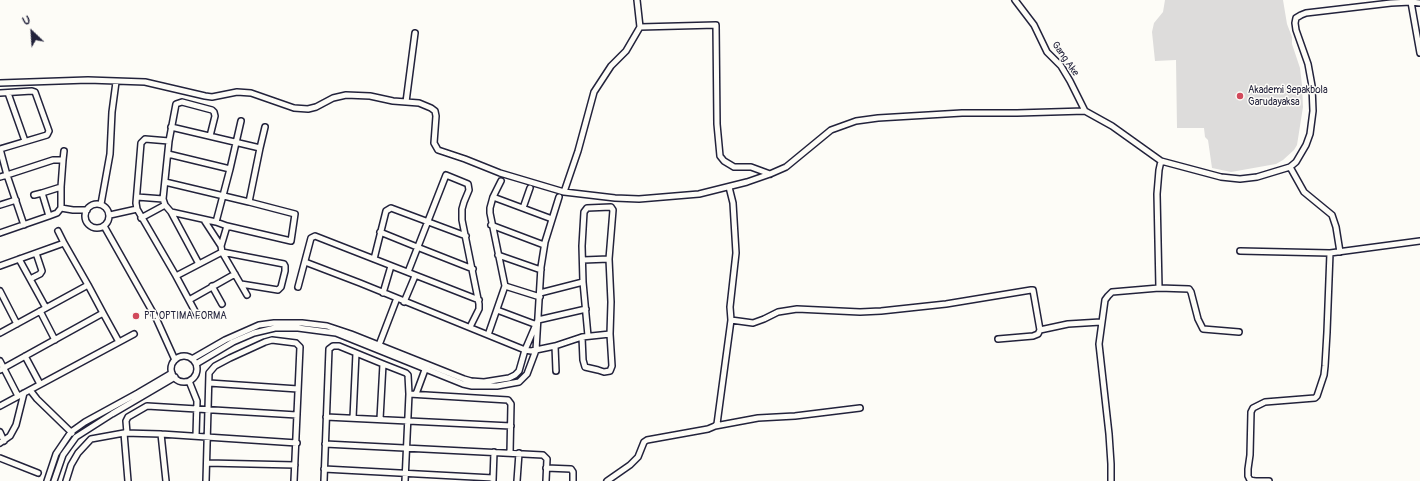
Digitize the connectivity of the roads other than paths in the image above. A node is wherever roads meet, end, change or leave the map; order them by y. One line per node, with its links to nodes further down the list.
1 (637, 0): 5 (street)
2 (1015, 0): 13 (street, Gang Ake)
3 (1411, 1): 4 (street); 7 (street); 27 (street)
4 (1420, 3)
5 (640, 27): 29 (street); 37 (street)
6 (415, 33): 12 (street)
7 (1420, 53)
8 (116, 82): 9 (street); 12 (street); 48 (street)
9 (0, 83)
10 (0, 93): 11 (street)
11 (8, 93): 18 (street); 18 (street)
12 (406, 102): 37 (street)
13 (1084, 111): 26 (street); 29 (street)
14 (241, 121): 20 (street)
15 (171, 127): 17 (street); 17 (street); 19 (street)
16 (265, 127): 21 (street)
17 (210, 136): 20 (street)
18 (25, 141): 22 (street)
19 (169, 141): 24 (street); 41 (street)
20 (236, 142): 21 (street); 28 (street)
21 (260, 148): 46 (street)
22 (0, 149): 30 (street)
23 (64, 151): 25 (street)
24 (168, 154): 28 (street); 33 (street)
25 (63, 160): 30 (street); 34 (street)
26 (1161, 161): 27 (street); 101 (street)
27 (1290, 167): 76 (street)
28 (230, 169): 40 (street)
29 (770, 174): 35 (street)
30 (7, 175): 31 (street); 45 (street)
31 (0, 177)
32 (501, 181): 42 (street)
33 (165, 182): 40 (street); 44 (street)
34 (61, 186): 38 (street); 50 (street)
35 (730, 187): 37 (street); 117 (street)
36 (530, 188): 51 (street)
37 (564, 192)
38 (42, 193): 39 (street); 56 (street)
39 (34, 194)
40 (223, 196): 46 (street); 60 (street)
41 (137, 197): 44 (street); 53 (street)
42 (493, 197): 51 (street); 63 (street)
43 (559, 197): 58 (street)
44 (163, 199): 49 (street)
45 (16, 200): 47 (street); 62 (street)
46 (249, 202): 65 (street)
47 (0, 204)
48 (101, 204): 52 (street); 55 (street)
49 (165, 205): 54 (street); 57 (street)
50 (61, 208): 52 (street); 56 (street)
51 (523, 208): 58 (street)
52 (87, 210): 64 (street)
53 (137, 210): 55 (street); 57 (street)
54 (171, 212): 59 (street); 85 (street)
55 (110, 215): 64 (street)
56 (49, 216): 62 (street)
57 (141, 218): 92 (street)
58 (552, 219): 72 (street)
59 (204, 220): 60 (street); 74 (street)
60 (216, 222): 65 (street)
61 (428, 222): 67 (street); 69 (street); 69 (street); 73 (street)
62 (24, 225): 68 (street)
63 (491, 225): 72 (street); 79 (street)
64 (104, 226): 139 (street)
65 (227, 226): 74 (street)
66 (58, 231): 71 (street)
67 (380, 232): 73 (street); 81 (street)
68 (0, 233)
69 (466, 236): 88 (street)
70 (1420, 241): 76 (street)
71 (64, 243): 77 (street); 97 (street)
72 (544, 245): 89 (street)
73 (417, 248): 88 (street); 90 (street)
74 (221, 249): 85 (street); 91 (street); 96 (street)
75 (1240, 251): 78 (street)
76 (1340, 252): 78 (street)
77 (36, 253): 80 (street); 94 (street)
78 (1330, 253): 203 (street)
79 (498, 255): 89 (street); 99 (street)
80 (19, 259): 86 (street); 94 (street)
81 (374, 259): 84 (street); 87 (street)
82 (609, 259): 83 (street); 83 (street); 126 (street)
83 (583, 260): 95 (street)
84 (305, 262): 100 (street); 103 (street)
85 (198, 264): 92 (street)
86 (0, 266)
87 (391, 266): 90 (street); 103 (street)
88 (473, 269): 108 (street)
89 (541, 270): 105 (street)
90 (408, 272): 93 (street)
91 (235, 274): 96 (street); 98 (street)
92 (176, 276): 107 (street)
93 (415, 276): 108 (street); 109 (street)
94 (30, 279): 111 (street)
95 (583, 282): 105 (street); 112 (street)
96 (241, 284): 104 (street)
97 (88, 285): 111 (street); 115 (street)
98 (212, 286): 107 (street); 110 (street)
99 (505, 286): 105 (street); 113 (street)
100 (298, 287)
101 (1160, 288): 118 (street); 123 (street)
102 (0, 291): 120 (street)
103 (383, 293): 106 (street)
104 (247, 295)
105 (540, 295): 119 (street)
106 (396, 298): 109 (street); 132 (street)
107 (189, 300): 116 (street)
108 (479, 300): 121 (street)
109 (404, 302): 121 (street)
110 (222, 304)
111 (46, 308): 114 (street)
112 (586, 309): 119 (street); 128 (street)
113 (497, 310): 119 (street); 127 (street)
114 (40, 311): 120 (street); 130 (street)
115 (103, 313): 130 (street); 131 (street)
116 (197, 315)
117 (731, 320): 122 (street); 166 (street)
118 (1101, 322): 122 (street); 202 (street)
119 (537, 323): 134 (street); 135 (street)
120 (17, 324): 124 (street)
121 (470, 327): 127 (street)
122 (1040, 330): 129 (street)
123 (1239, 332)
124 (0, 333)
125 (134, 334): 131 (street)
126 (610, 334): 128 (street); 128 (street)
127 (488, 335): 134 (street)
128 (585, 336): 133 (street)
129 (998, 339)
130 (55, 340): 137 (street)
131 (119, 342): 149 (street)
132 (379, 345): 138 (street); 143 (street)
133 (556, 346): 135 (street); 145 (street)
134 (525, 350): 135 (street); 143 (street)
135 (536, 350): 143 (street)
136 (356, 353): 142 (street); 161 (street); 162 (street)
137 (25, 356): 144 (street); 149 (street)
138 (192, 359): 139 (street); 141 (street)
139 (175, 360): 146 (street)
140 (0, 361): 144 (street)
141 (196, 364): 143 (street); 147 (street)
142 (383, 364): 153 (street); 163 (street)
143 (426, 367): 154 (street)
144 (2, 369): 155 (street)
145 (556, 371)
146 (173, 375): 147 (street); 168 (street); 172 (street)
147 (189, 381): 159 (street)
148 (209, 383): 150 (street); 150 (street); 158 (street)
149 (40, 384): 151 (street)
150 (298, 389): 160 (street)
151 (30, 390): 152 (street); 168 (street)
152 (24, 393): 155 (street); 174 (street)
153 (409, 394): 154 (street); 164 (street)
154 (416, 394): 165 (street)
155 (18, 396): 156 (street)
156 (0, 406)
157 (860, 408): 166 (street)
158 (208, 409): 159 (street); 160 (street); 173 (street)
159 (197, 410): 169 (street); 171 (street)
160 (297, 415): 175 (street)
161 (326, 417): 162 (street); 176 (street)
162 (353, 418): 163 (street)
163 (380, 419): 164 (street)
164 (408, 421): 165 (street); 177 (street)
165 (511, 426): 179 (street)
166 (715, 426): 201 (street)
167 (0, 432): 174 (street)
168 (71, 432): 172 (street); 189 (street)
169 (125, 433): 170 (street); 191 (street); 192 (street)
170 (161, 434): 171 (street); 193 (street)
171 (196, 436): 173 (street)
172 (76, 437): 190 (street)
173 (207, 437): 175 (street); 182 (street)
174 (2, 442)
175 (297, 443): 183 (street)
176 (325, 444): 177 (street); 185 (street)
177 (406, 448): 178 (street); 187 (street)
178 (494, 452): 179 (street); 188 (street)
179 (510, 453): 180 (street)
180 (519, 454): 184 (street); 198 (street)
181 (0, 458): 186 (street)
182 (207, 463): 183 (street); 194 (street)
183 (295, 465): 195 (street)
184 (546, 468): 199 (street); 200 (street)
185 (324, 469): 187 (street); 196 (street)
186 (38, 473)
187 (405, 473): 188 (street); 197 (street)
188 (493, 480)
189 (47, 481)
190 (54, 481)
191 (66, 481)
192 (128, 481)
193 (166, 481)
194 (206, 481)
195 (294, 481)
196 (324, 481)
197 (405, 481)
198 (518, 481)
199 (546, 481)
200 (573, 481)
201 (607, 481)
202 (1111, 481)
203 (1252, 481): 204 (street)
204 (1270, 481)

